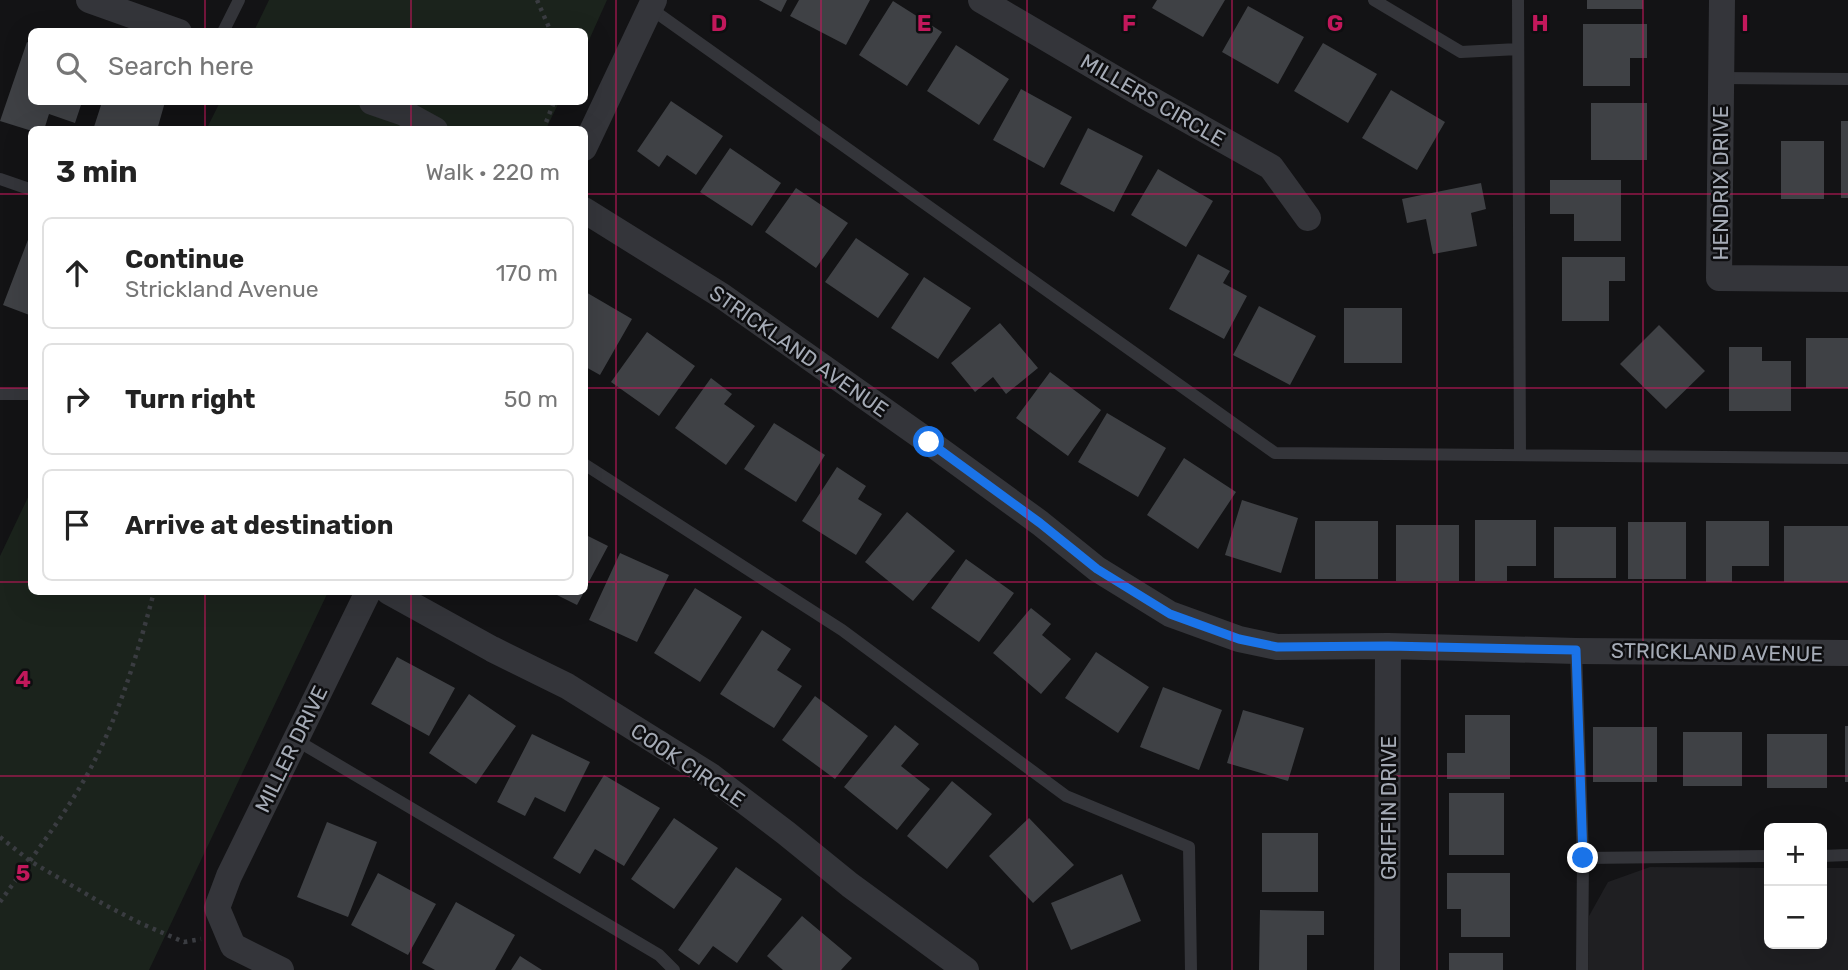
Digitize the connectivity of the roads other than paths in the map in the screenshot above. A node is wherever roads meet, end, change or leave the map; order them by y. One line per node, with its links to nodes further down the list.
1 (89, 0): 8 (street)
2 (239, 0): 9 (lane)
3 (981, 0): 19 (street, MILLERS CIRCLE)
4 (1374, 0): 10 (lane)
5 (1518, 0): 10 (lane)
6 (1722, 0): 11 (street, HENDRIX DRIVE)
7 (652, 4): 15 (street); 23 (lane)
8 (168, 28)
9 (225, 28)
10 (1518, 49): 23 (lane)
11 (1721, 78): 12 (lane); 20 (street, HENDRIX DRIVE)
12 (1848, 79)
13 (381, 105): 14 (street)
14 (428, 126)
15 (588, 140)
16 (0, 178): 17 (lane)
17 (28, 188)
18 (588, 212): 28 (street, STRICKLAND AVENUE)
19 (1308, 218)
20 (1848, 279)
21 (0, 394): 22 (lane)
22 (28, 394)
23 (1520, 455): 24 (lane)
24 (1848, 458)
25 (588, 467): 39 (lane)
26 (367, 595): 31 (street, MILLER DRIVE)
27 (394, 595): 38 (street, COOK CIRCLE)
28 (1388, 646): 29 (street, STRICKLAND AVENUE); 40 (street, GRIFFIN DRIVE)
29 (1576, 650): 30 (street, STRICKLAND AVENUE); 35 (lane)
30 (1848, 653)
31 (296, 740): 36 (street, MILLER DRIVE); 37 (lane)
32 (1848, 855): 34 (lane)
33 (1764, 856): 35 (lane)
34 (1827, 856)
35 (1583, 858): 41 (lane)
36 (281, 970)
37 (674, 970)
38 (966, 970)
39 (1191, 970)
40 (1387, 970)
41 (1582, 970)

